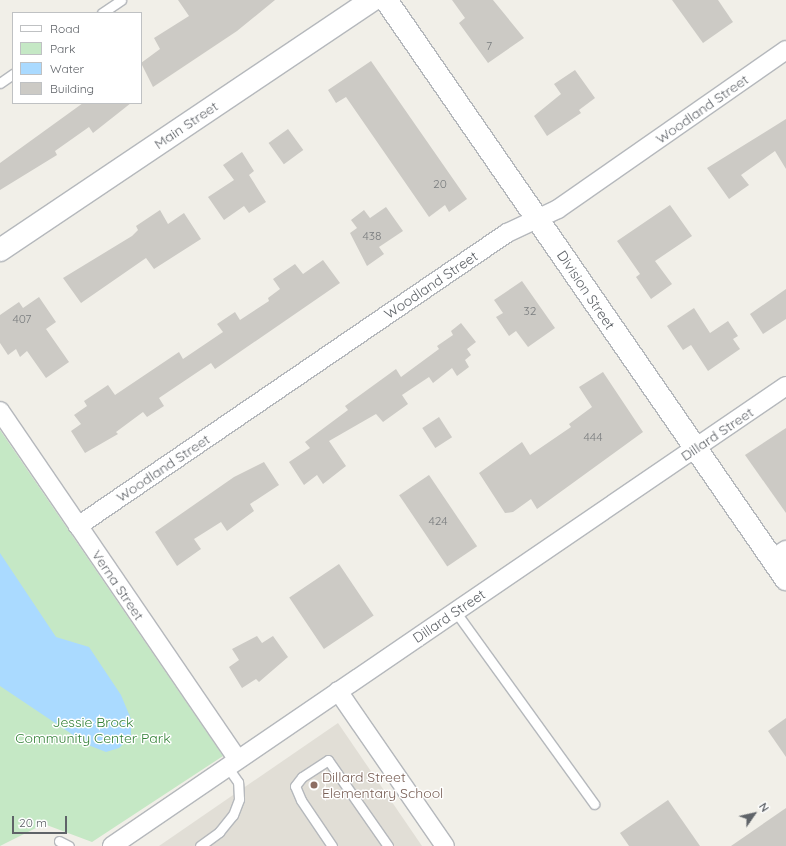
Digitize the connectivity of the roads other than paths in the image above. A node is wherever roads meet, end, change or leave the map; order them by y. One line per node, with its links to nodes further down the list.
1 (121, 0): 4 (lane)
2 (372, 0): 9 (street, Main Street)
3 (386, 0): 8 (street, Division Street)
4 (103, 12)
5 (786, 50): 8 (street, Woodland Street)
6 (12, 75): 7 (lane)
7 (0, 83)
8 (537, 218): 12 (street, Division Street); 13 (street, Woodland Street)
9 (0, 250)
10 (786, 386): 12 (street, Dillard Street)
11 (0, 411): 13 (street, Verna Street)
12 (695, 449): 14 (street, Division Street); 16 (street, Dillard Street)
13 (78, 526): 18 (street, Verna Street)
14 (779, 554): 15 (street, Division Street)
15 (786, 579)
16 (455, 611): 17 (street, Dillard Street); 19 (lane)
17 (338, 691): 18 (street, Dillard Street); 26 (street)
18 (232, 762): 22 (street, Dillard Street); 23 (lane)
19 (594, 804)
20 (59, 841): 21 (lane)
21 (69, 846)
22 (112, 846)
23 (200, 846)
24 (332, 846): 25 (lane)
25 (388, 846)
26 (445, 846)

